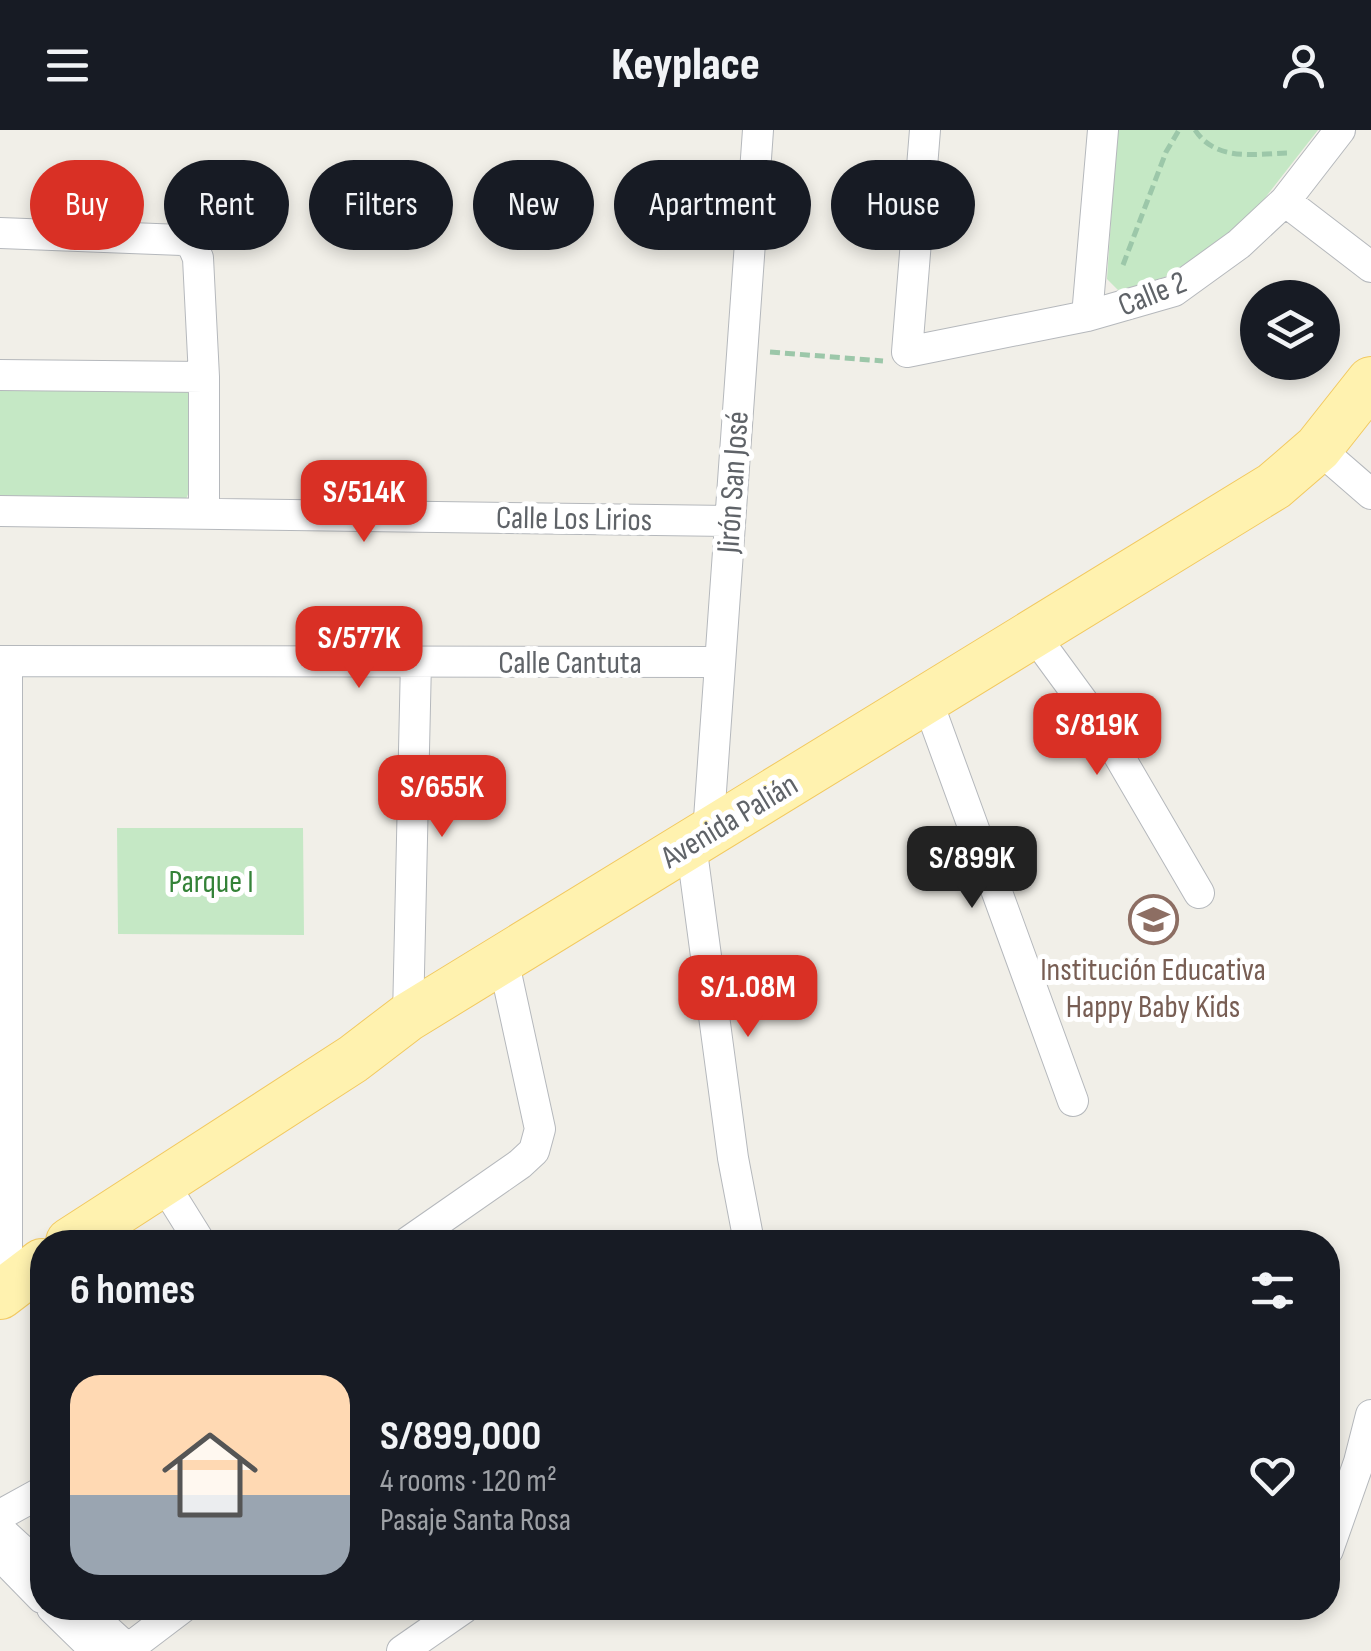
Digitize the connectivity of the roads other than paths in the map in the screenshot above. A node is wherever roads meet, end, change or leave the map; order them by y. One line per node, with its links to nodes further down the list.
1 (758, 130): 16 (street, Jirón San José)
2 (925, 130): 8 (street, Calle 2)
3 (1103, 130): 8 (street)
4 (1340, 130): 5 (street, Calle 2)
5 (1285, 202): 7 (street); 8 (street, Calle 2)
6 (0, 234): 10 (street)
7 (1371, 267)
8 (1088, 316)
9 (0, 375): 10 (street)
10 (204, 377): 15 (street)
11 (1371, 381): 12 (main road, Avenida Palián)
12 (1318, 448): 13 (street); 17 (main road, Avenida Palián)
13 (1371, 494)
14 (0, 511): 15 (street, Calle Los Lirios)
15 (204, 512): 16 (street, Calle Los Lirios)
16 (729, 521): 20 (street, Jirón San José)
17 (1034, 635): 21 (main road, Avenida Palián); 23 (street)
18 (3, 661): 19 (street, Calle Cantuta); 32 (street)
19 (416, 661): 20 (street, Calle Cantuta); 25 (street)
20 (719, 662): 22 (street, Jirón San José)
21 (928, 700): 22 (main road, Avenida Palián); 26 (street)
22 (700, 839): 24 (main road, Avenida Palián); 31 (street, Jirón San José)
23 (1199, 894)
24 (503, 959): 25 (main road, Avenida Palián); 30 (street)
25 (408, 1017): 27 (main road, Avenida Palián)
26 (1072, 1102)
27 (162, 1181): 28 (main road, Avenida Palián); 29 (street)
28 (88, 1230)
29 (193, 1230)
30 (425, 1230)
31 (747, 1230)
32 (17, 1282)
33 (1371, 1415): 34 (street)
34 (1365, 1462): 37 (street)
35 (30, 1499): 36 (street)
36 (0, 1515)
37 (1340, 1521)
38 (0, 1530): 40 (street)
39 (0, 1555): 41 (street)
40 (30, 1558)
41 (30, 1586)
42 (63, 1620): 46 (street)
43 (96, 1620): 47 (street)
44 (167, 1620): 47 (street)
45 (447, 1620): 48 (street)
46 (88, 1649)
47 (129, 1650)
48 (402, 1651)

